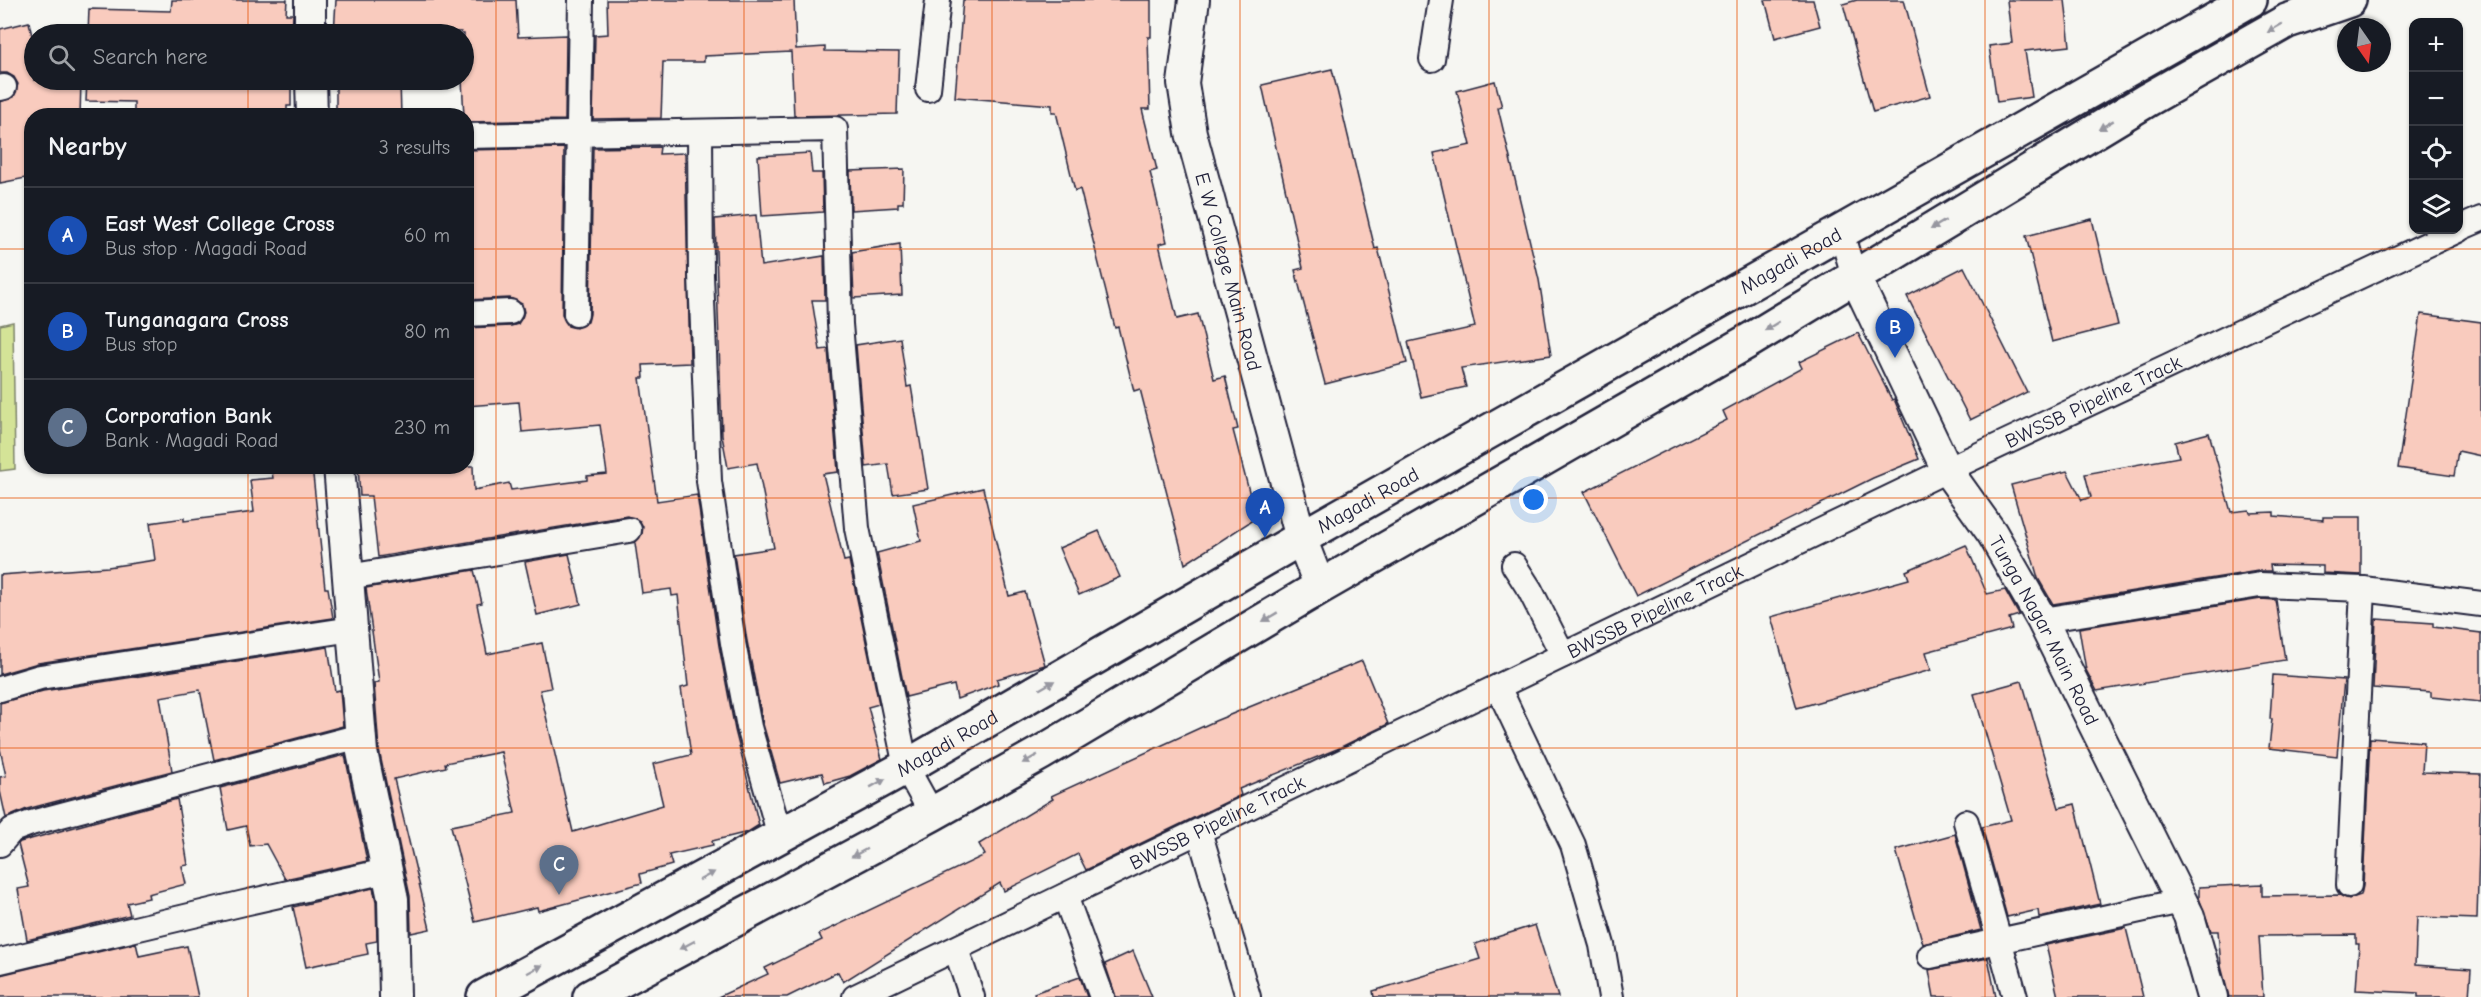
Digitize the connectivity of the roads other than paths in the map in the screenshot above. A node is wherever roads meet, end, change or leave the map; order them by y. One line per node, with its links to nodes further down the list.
1 (310, 0): 8 (street)
2 (580, 0): 14 (street)
3 (938, 0): 10 (street)
4 (1194, 0): 27 (street, E W College Main Road)
5 (1441, 0): 9 (street)
6 (2250, 0): 18 (main road, Magadi Road)
7 (2349, 0): 20 (main road, one-way to 20)
8 (310, 24)
9 (1432, 59)
10 (928, 89)
11 (311, 90): 12 (street)
12 (312, 108)
13 (700, 132): 14 (street); 39 (street); 43 (street)
14 (580, 134): 15 (street); 23 (street)
15 (474, 136)
16 (2481, 219): 17 (street, BWSSB Pipeline Track)
17 (2463, 227)
18 (1841, 233): 20 (street); 27 (main road, Magadi Road)
19 (2447, 234): 24 (street, BWSSB Pipeline Track)
20 (1854, 275): 24 (street, Tunga Nagar Main Road); 30 (main road, one-way to 30)
21 (510, 312): 22 (street)
22 (474, 314)
23 (576, 314)
24 (1947, 470): 33 (street, Tunga Nagar Main Road); 35 (street, BWSSB Pipeline Track)
25 (340, 474): 29 (street)
26 (629, 530): 29 (street)
27 (1301, 538): 30 (street, E W College Main Road); 39 (main road, Magadi Road, one-way to 27)
28 (1514, 565): 35 (street)
29 (348, 577): 34 (street)
30 (1320, 587): 40 (main road, one-way to 40)
31 (2363, 589): 32 (street); 33 (street); 46 (street)
32 (2481, 604)
33 (2042, 620): 48 (street, Tunga Nagar Main Road)
34 (352, 629): 37 (street); 38 (street)
35 (1563, 655): 36 (street, BWSSB Pipeline Track)
36 (1498, 687): 42 (street, BWSSB Pipeline Track); 60 (street)
37 (0, 689)
38 (360, 736): 44 (street); 45 (street)
39 (906, 767): 40 (street); 43 (main road, Magadi Road, one-way to 39)
40 (932, 814): 55 (main road, one-way to 55)
41 (1966, 822): 49 (street)
42 (1199, 831): 47 (street, BWSSB Pipeline Track); 59 (street)
43 (780, 836): 54 (main road, Magadi Road, one-way to 43)
44 (0, 844)
45 (386, 871): 52 (street); 53 (street)
46 (2349, 885)
47 (1065, 896): 50 (street, BWSSB Pipeline Track); 58 (street)
48 (2181, 901): 49 (street); 62 (street, Tunga Nagar Main Road)
49 (1999, 941): 51 (street); 61 (street)
50 (956, 949): 56 (street, BWSSB Pipeline Track); 57 (street)
51 (1930, 956)
52 (0, 961)
53 (395, 997)
54 (484, 997)
55 (590, 997)
56 (855, 997)
57 (972, 997)
58 (1102, 997)
59 (1248, 997)
60 (1611, 997)
61 (2015, 997)
62 (2212, 997)

